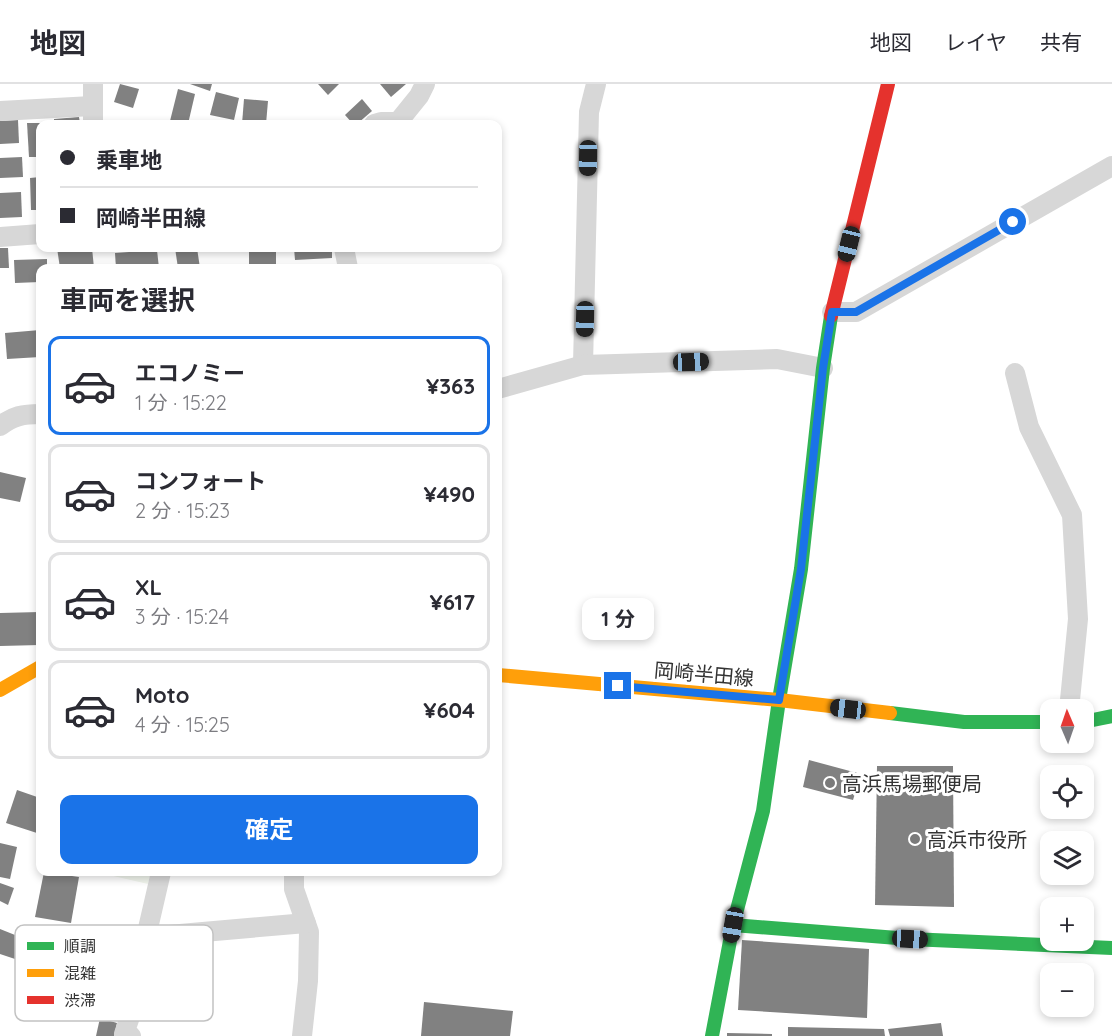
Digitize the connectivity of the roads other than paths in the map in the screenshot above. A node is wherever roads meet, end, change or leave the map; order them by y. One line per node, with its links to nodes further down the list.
1 (93, 84): 6 (street)
2 (425, 84): 7 (street)
3 (596, 84): 12 (street)
4 (888, 84): 11 (street)
5 (0, 111): 6 (street)
6 (92, 115)
7 (400, 120)
8 (1112, 166): 11 (street)
9 (36, 234): 10 (street)
10 (0, 237)
11 (832, 312): 13 (street)
12 (584, 365): 13 (street); 15 (street)
13 (823, 368): 22 (street)
14 (1015, 373): 21 (street)
15 (502, 388)
16 (36, 414): 17 (street)
17 (0, 426)
18 (36, 669): 20 (street)
19 (502, 675): 22 (street, 岡崎半田線)
20 (0, 690)
21 (1070, 699)
22 (779, 700): 25 (street, 岡崎半田線); 30 (street)
23 (1112, 716): 24 (street)
24 (1094, 720)
25 (1040, 722)
26 (160, 876): 29 (street)
27 (294, 876): 28 (street)
28 (306, 923): 31 (street); 35 (street)
29 (149, 925)
30 (733, 925): 32 (street); 36 (street)
31 (213, 931)
32 (1112, 948)
33 (128, 1021): 34 (street)
34 (131, 1036)
35 (302, 1036)
36 (712, 1036)

